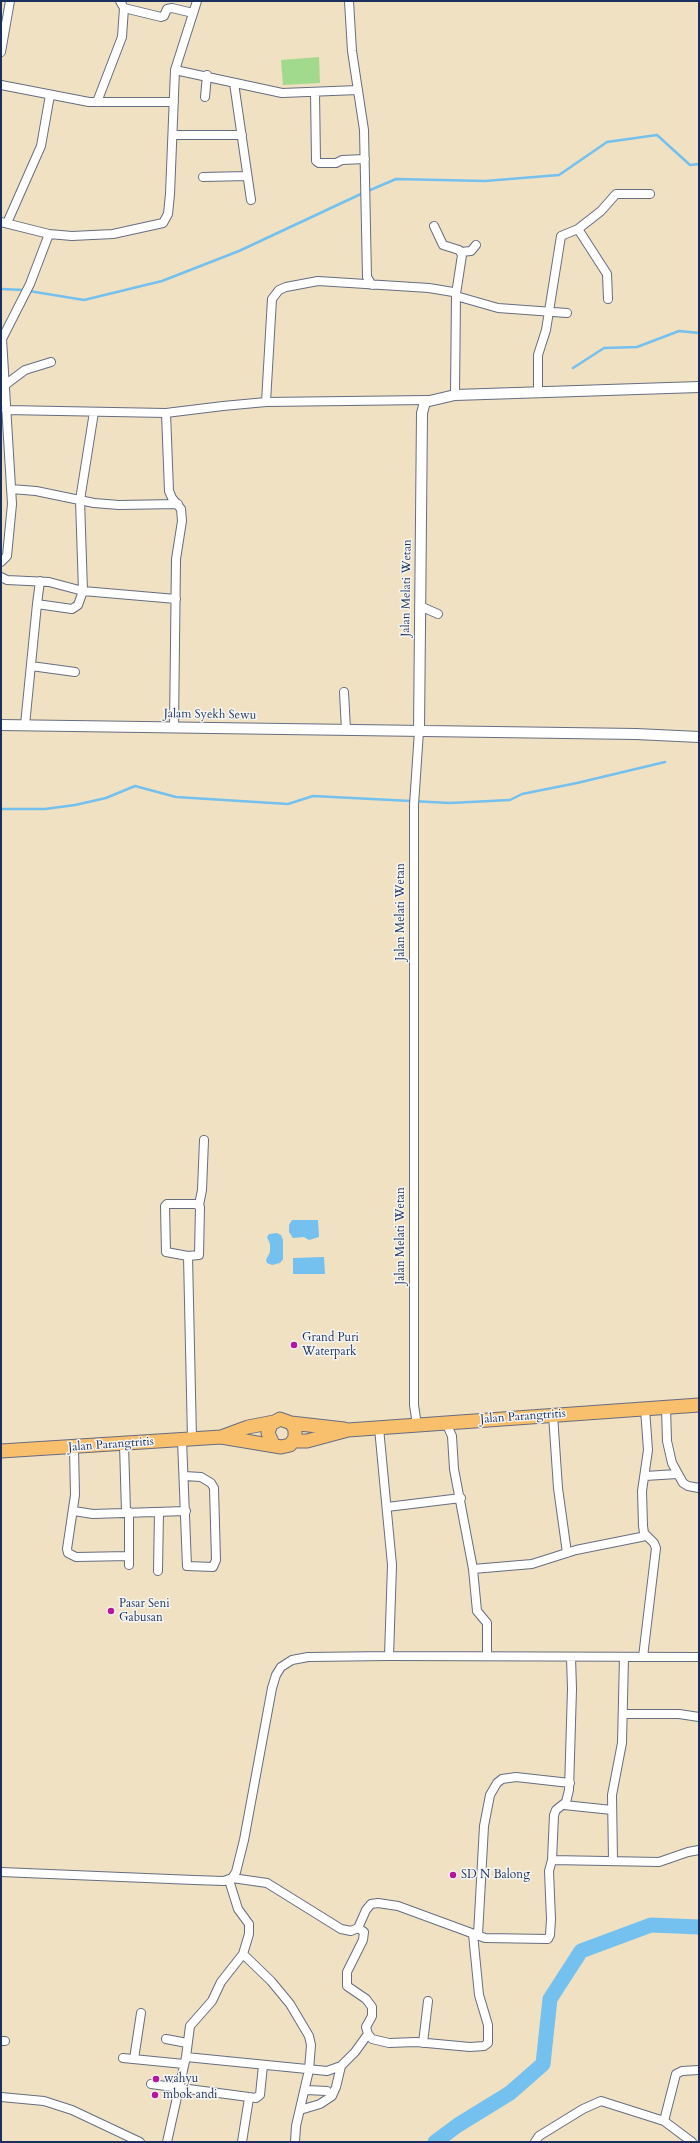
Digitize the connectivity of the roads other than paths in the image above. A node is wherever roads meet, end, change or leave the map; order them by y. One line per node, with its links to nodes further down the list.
1 (10, 1): 6 (street)
2 (197, 1): 5 (street)
3 (349, 1): 11 (street)
4 (122, 5): 5 (street); 15 (street)
5 (193, 13): 7 (street)
6 (1, 52)
7 (175, 70): 8 (street); 16 (street)
8 (207, 75): 9 (street); 14 (street)
9 (234, 83): 12 (street); 18 (street)
10 (1, 85): 13 (street)
11 (358, 90): 12 (street); 19 (street)
12 (315, 92): 19 (street)
13 (50, 95): 15 (street); 24 (street)
14 (205, 97)
15 (97, 102): 16 (street)
16 (174, 102): 17 (street)
17 (173, 135): 18 (street); 27 (street)
18 (242, 135): 20 (street)
19 (365, 158): 30 (street)
20 (248, 176): 21 (street); 23 (street)
21 (203, 178)
22 (650, 194): 26 (street)
23 (251, 200)
24 (4, 222): 27 (street)
25 (434, 226): 29 (street)
26 (578, 230): 32 (street); 33 (street)
27 (49, 234): 35 (street)
28 (476, 245): 29 (street)
29 (461, 252): 31 (street)
30 (372, 285): 31 (street); 42 (street)
31 (456, 295): 33 (street); 40 (street)
32 (608, 299)
33 (548, 313): 34 (street); 39 (street)
34 (567, 313)
35 (2, 342): 37 (street)
36 (51, 362): 37 (street)
37 (4, 385): 43 (street)
38 (699, 387): 39 (street)
39 (538, 392): 40 (street)
40 (455, 395): 41 (street)
41 (428, 400): 42 (street); 56 (street, Jalan Melati Wetan)
42 (266, 402): 45 (street)
43 (6, 410): 44 (street); 46 (street)
44 (94, 412): 45 (street); 48 (street)
45 (166, 413): 49 (street)
46 (4, 437): 47 (street)
47 (11, 489): 48 (street); 50 (street)
48 (80, 500): 49 (street); 53 (street)
49 (178, 504): 54 (street)
50 (1, 562)
51 (1, 577): 52 (street)
52 (40, 581): 53 (street); 55 (street)
53 (83, 591): 54 (street); 55 (street)
54 (176, 599): 63 (street)
55 (37, 604): 58 (street)
56 (420, 606): 57 (street); 65 (street, Jalan Melati Wetan)
57 (438, 614)
58 (31, 666): 59 (street); 62 (street)
59 (75, 672)
60 (344, 692): 64 (street)
61 (1, 725): 62 (street, Jalam Syekh Sewu)
62 (25, 725): 63 (street, Jalam Syekh Sewu)
63 (174, 727): 64 (street, Jalam Syekh Sewu)
64 (346, 730): 65 (street, Jalam Syekh Sewu)
65 (419, 731): 66 (street, Jalam Syekh Sewu); 77 (street, Jalan Melati Wetan)
66 (699, 737)
67 (204, 1140): 68 (street)
68 (198, 1205): 69 (street); 69 (street)
69 (188, 1256): 81 (street)
70 (699, 1405): 71 (main road, Jalan Parangtritis)
71 (666, 1407): 72 (main road, Jalan Parangtritis); 87 (street)
72 (645, 1409): 73 (main road, Jalan Parangtritis); 89 (street)
73 (553, 1415): 76 (main road, Jalan Parangtritis); 98 (street)
74 (274, 1422): 75 (main road); 80 (main road, Jalan Parangtritis); 84 (main road)
75 (291, 1423): 79 (main road, Jalan Parangtritis); 82 (main road)
76 (446, 1423): 77 (main road, Jalan Parangtritis); 91 (street)
77 (417, 1425): 78 (main road, Jalan Parangtritis)
78 (379, 1428): 79 (main road, Jalan Parangtritis); 92 (street)
79 (348, 1430): 82 (main road, Jalan Parangtritis)
80 (221, 1437): 81 (main road, Jalan Parangtritis); 84 (main road, Jalan Parangtritis)
81 (187, 1440): 83 (main road, Jalan Parangtritis); 88 (street)
82 (293, 1441): 84 (main road)
83 (124, 1444): 85 (main road, Jalan Parangtritis); 95 (street)
84 (273, 1444)
85 (74, 1448): 86 (main road, Jalan Parangtritis); 93 (street)
86 (1, 1451)
87 (677, 1474): 89 (street); 90 (street)
88 (184, 1476): 94 (street); 94 (street)
89 (645, 1476): 97 (street)
90 (699, 1488)
91 (461, 1498): 92 (street); 101 (street)
92 (387, 1507): 103 (street)
93 (74, 1511): 95 (street); 99 (street)
94 (186, 1511): 96 (street)
95 (127, 1512): 96 (street); 99 (street)
96 (159, 1512): 102 (street)
97 (646, 1536): 98 (street); 107 (street)
98 (567, 1553): 101 (street)
99 (129, 1556): 100 (street)
100 (129, 1565)
101 (474, 1569): 104 (street)
102 (158, 1571)
103 (389, 1656): 104 (street); 118 (street)
104 (487, 1656): 105 (street)
105 (571, 1657): 106 (street); 111 (street)
106 (624, 1657): 107 (street); 109 (street)
107 (643, 1657): 108 (street)
108 (699, 1657)
109 (624, 1714): 110 (street); 113 (street)
110 (699, 1717)
111 (570, 1783): 112 (street); 120 (street)
112 (564, 1805): 113 (street); 115 (street)
113 (612, 1810): 116 (street)
114 (699, 1850): 116 (street)
115 (552, 1860): 116 (street); 120 (street)
116 (613, 1860)
117 (1, 1872): 118 (street)
118 (231, 1879): 119 (street); 121 (street)
119 (358, 1928): 120 (street); 124 (street)
120 (475, 1934): 127 (street)
121 (243, 1954): 126 (street); 133 (street)
122 (428, 2000): 127 (street)
123 (141, 2013): 129 (street)
124 (368, 2034): 127 (street); 132 (street)
125 (166, 2039): 126 (street)
126 (187, 2043): 130 (street)
127 (423, 2043)
128 (123, 2058): 129 (street)
129 (134, 2059): 130 (street)
130 (185, 2061): 131 (street); 136 (street)
131 (263, 2065): 133 (street); 140 (street)
132 (341, 2066): 133 (street); 141 (street)
133 (309, 2070): 137 (street)
134 (699, 2070): 142 (street)
135 (151, 2084): 136 (street)
136 (180, 2087): 140 (street); 144 (street)
137 (306, 2090): 138 (street); 141 (street)
138 (327, 2091)
139 (1, 2097): 143 (street)
140 (249, 2098): 145 (street)
141 (300, 2110): 146 (street)
142 (664, 2121): 147 (street); 148 (street)
143 (140, 2142)
144 (167, 2142)
145 (242, 2142)
146 (295, 2142)
147 (535, 2142)
148 (692, 2142)

